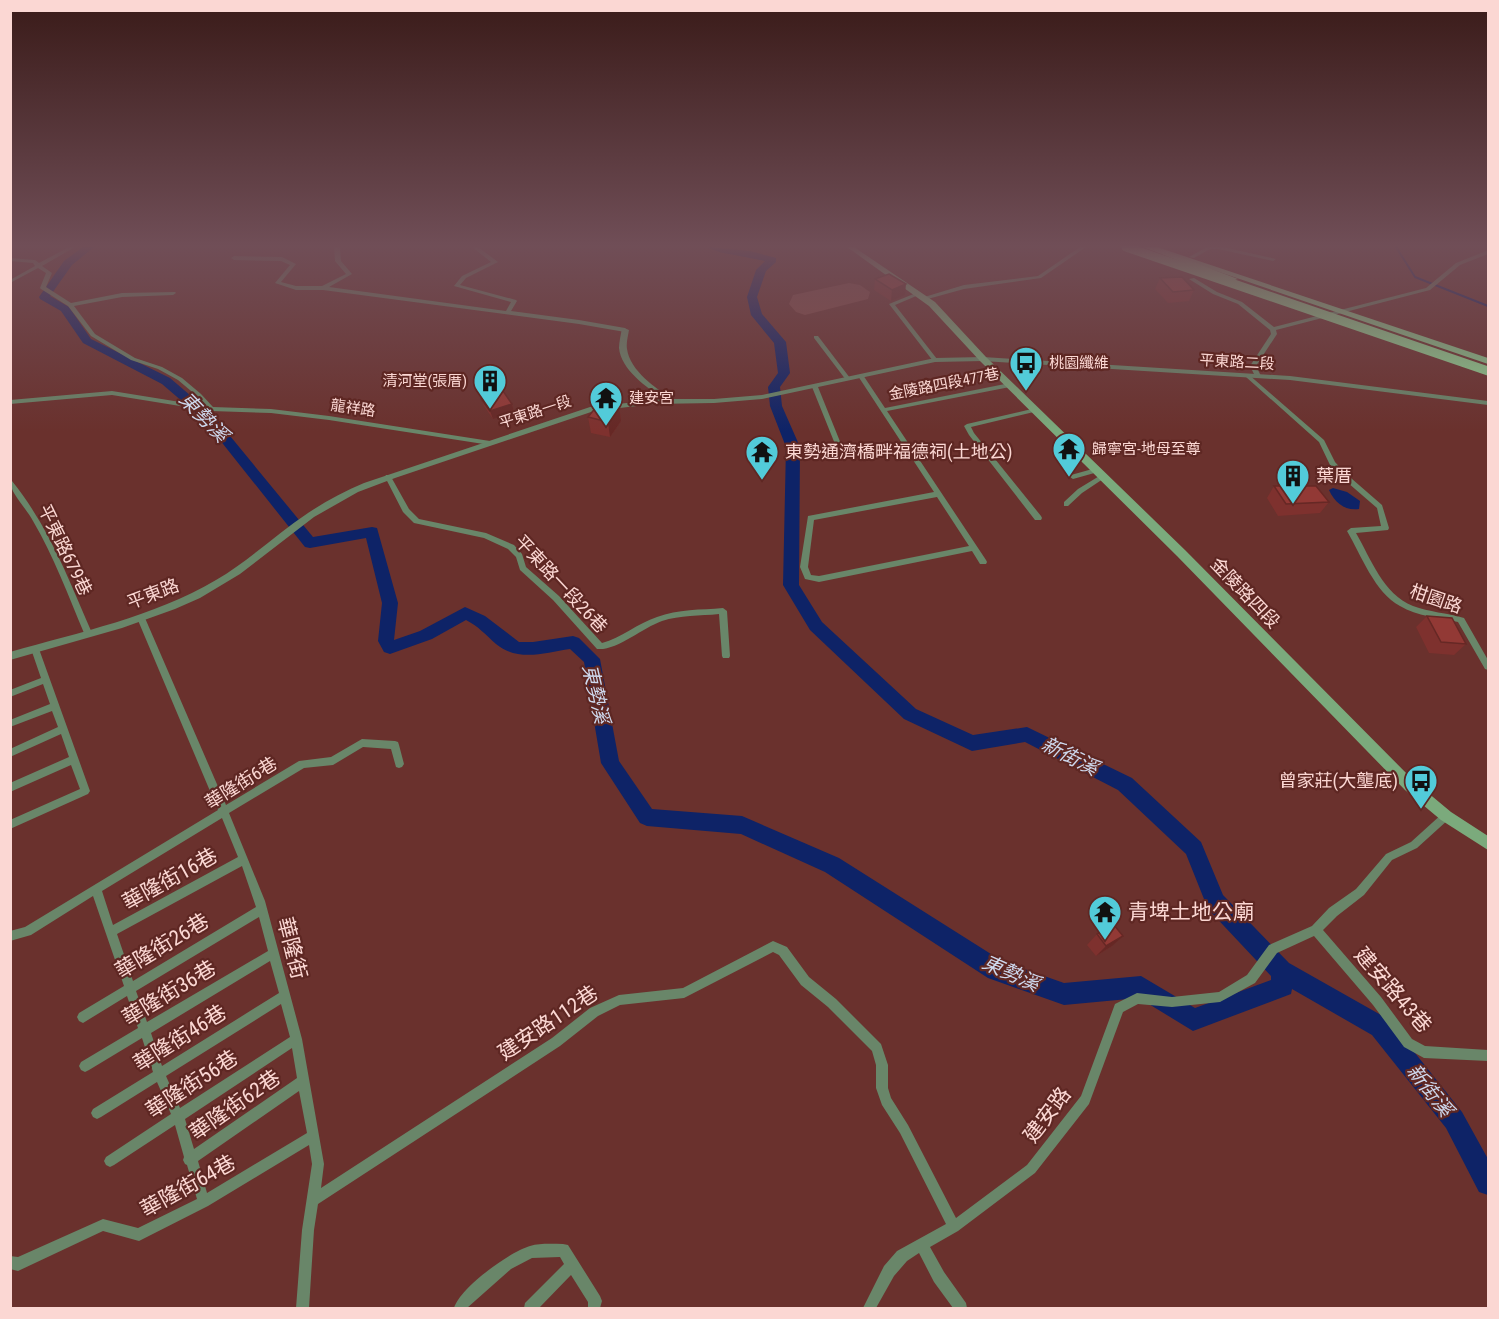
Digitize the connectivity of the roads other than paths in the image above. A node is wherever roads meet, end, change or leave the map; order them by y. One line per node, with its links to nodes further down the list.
1 (73, 309): 32 (street)
2 (474, 309): 13 (street)
3 (510, 309): 13 (street)
4 (895, 309): 19 (street)
5 (933, 309): 18 (main road, 金陵路四段)
6 (1247, 309): 15 (street)
7 (1295, 309): 14 (main road)
8 (1311, 309): 22 (highway, bridge)
9 (1317, 309): 21 (highway)
10 (1333, 309): 12 (main road)
11 (1350, 309): 12 (street)
12 (1340, 311): 14 (street); 20 (main road)
13 (507, 313): 16 (street)
14 (1320, 317): 15 (street); 22 (main road)
15 (1273, 329): 25 (street)
16 (625, 330): 30 (street)
17 (816, 337): 26 (street)
18 (983, 359): 19 (street, 平東路一段); 24 (street, 平東路二段); 27 (main road, 金陵路四段)
19 (935, 360): 23 (street, 平東路一段)
20 (1488, 361)
21 (1488, 366)
22 (1488, 373)
23 (861, 376): 26 (street, 平東路一段); 33 (street)
24 (1248, 376): 25 (street, 平東路二段); 52 (street, 柑園路)
25 (1258, 376): 31 (street, 平東路二段)
26 (848, 379): 28 (street, 平東路一段)
27 (1010, 386): 33 (street, 金陵路四段477巷); 34 (main road, 金陵路四段)
28 (815, 387): 30 (street, 平東路一段); 36 (street)
29 (10, 402): 32 (street, 龍祥路)
30 (671, 402): 35 (street, 平東路一段)
31 (1488, 403)
32 (211, 409): 35 (street, 龍祥路)
33 (883, 410): 41 (street)
34 (1036, 410): 37 (main road, 金陵路四段); 43 (street)
35 (490, 443): 38 (street, 平東路一段)
36 (838, 444)
37 (1100, 474): 39 (street); 42 (street); 63 (main road, 金陵路四段)
38 (388, 477): 44 (street, 平東路一段); 51 (street, 平東路一段26巷)
39 (1073, 477)
40 (10, 483): 48 (street, 平東路679巷)
41 (938, 494): 45 (street); 45 (street)
42 (1066, 504)
43 (1038, 518)
44 (291, 528): 47 (street, 平東路)
45 (973, 548): 46 (street)
46 (983, 562)
47 (141, 618): 48 (street, 平東路); 62 (street, 華隆街)
48 (88, 633): 49 (street, 平東路)
49 (35, 649): 50 (street, 平東路); 53 (street)
50 (10, 656)
51 (726, 656)
52 (1488, 667)
53 (46, 679): 54 (street); 55 (street)
54 (10, 694)
55 (55, 706): 56 (street); 57 (street)
56 (10, 724)
57 (63, 729): 58 (street); 59 (street)
58 (10, 753)
59 (74, 759): 61 (street); 64 (street)
60 (399, 764): 62 (street, 華隆街6巷)
61 (10, 788)
62 (226, 812): 66 (street, 華隆街); 67 (street, 華隆街6巷)
63 (1446, 816): 65 (main road, 金陵路四段); 69 (street)
64 (10, 825)
65 (1488, 844)
66 (244, 859): 68 (street, 華隆街); 70 (street, 華隆街16巷)
67 (96, 889): 70 (street); 71 (street, 華隆街6巷)
68 (262, 909): 72 (street, 華隆街); 73 (street, 華隆街26巷)
69 (1316, 930): 78 (street, 建安路43巷); 89 (street, 建安路)
70 (112, 931): 73 (street)
71 (10, 936)
72 (272, 954): 74 (street, 華隆街); 76 (street, 華隆街36巷)
73 (130, 988): 75 (street, 華隆街26巷); 76 (street)
74 (284, 996): 77 (street, 華隆街); 80 (street, 華隆街46巷)
75 (82, 1017)
76 (144, 1030): 79 (street, 華隆街36巷); 80 (street)
77 (296, 1039): 81 (street, 華隆街); 83 (street, 華隆街56巷)
78 (1488, 1056)
79 (85, 1066)
80 (159, 1073): 82 (street, 華隆街46巷); 83 (street)
81 (303, 1081): 84 (street, 華隆街); 85 (street, 華隆街62巷)
82 (97, 1113)
83 (178, 1116): 85 (street); 86 (street, 華隆街56巷)
84 (313, 1136): 87 (street, 華隆街); 88 (street, 華隆街64巷)
85 (189, 1160): 88 (street)
86 (110, 1161)
87 (312, 1201): 89 (street, 建安路112巷); 94 (street, 華隆街)
88 (204, 1203): 91 (street, 華隆街64巷)
89 (954, 1227): 90 (street, 建安路)
90 (922, 1245): 97 (street, 建安路); 98 (street)
91 (10, 1262)
92 (572, 1265): 93 (street); 95 (street); 96 (street)
93 (592, 1306)
94 (303, 1308)
95 (460, 1308)
96 (530, 1308)
97 (869, 1308)
98 (961, 1308)

